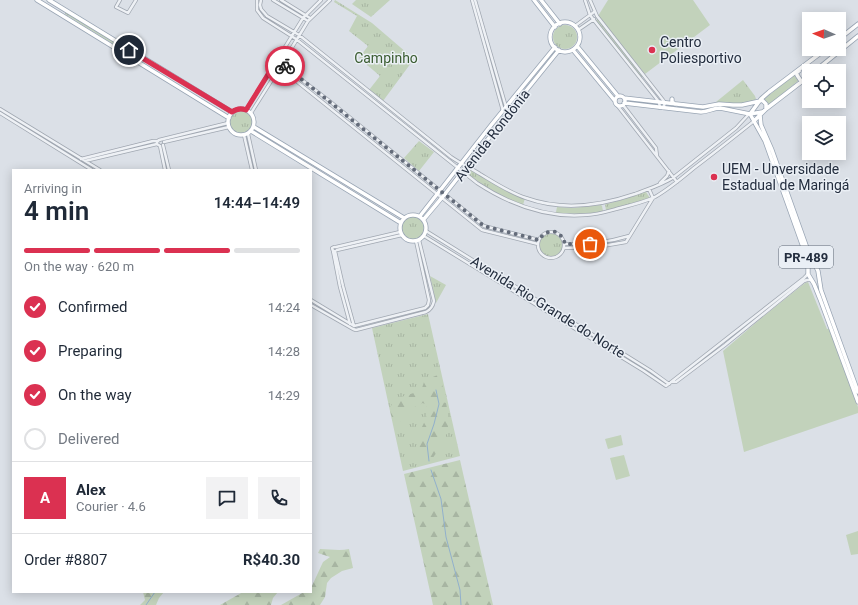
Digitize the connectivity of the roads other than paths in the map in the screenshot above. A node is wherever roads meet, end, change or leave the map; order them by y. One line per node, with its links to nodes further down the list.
1 (37, 0): 75 (main road)
2 (49, 0): 71 (main road)
3 (120, 0): 4 (street)
4 (136, 0)
5 (257, 0): 32 (street)
6 (260, 0): 30 (street)
7 (273, 0): 21 (street)
8 (281, 0): 21 (street)
9 (321, 0): 17 (street)
10 (330, 0): 18 (street)
11 (472, 0): 70 (street)
12 (475, 0): 65 (street)
13 (534, 0): 28 (main road)
14 (541, 0): 25 (main road)
15 (585, 0): 20 (street)
16 (590, 0): 19 (street)
17 (318, 3): 18 (street); 21 (street)
18 (321, 7): 23 (street)
19 (594, 12): 20 (street); 22 (street)
20 (590, 15): 24 (street); 27 (street)
21 (304, 16): 23 (street); 30 (street)
22 (597, 16): 24 (street); 61 (street)
23 (309, 19): 33 (street)
24 (593, 19): 29 (street); 57 (street)
25 (560, 24): 27 (main road); 28 (main road)
26 (858, 24): 31 (main road)
27 (575, 26): 29 (main road)
28 (555, 27): 37 (main road)
29 (578, 30): 36 (main road)
30 (294, 33): 32 (street); 33 (street)
31 (846, 33)
32 (292, 36): 35 (street); 40 (street)
33 (299, 36): 35 (street); 52 (street)
34 (858, 36): 46 (main road)
35 (296, 39): 42 (street); 53 (street)
36 (577, 46): 39 (main road); 54 (main road)
37 (555, 47): 38 (main road); 65 (main road, Avenida Rondônia)
38 (559, 50): 39 (main road); 83 (main road, Avenida Rondônia)
39 (573, 50): 60 (main road)
40 (281, 54): 42 (street); 43 (street)
41 (817, 56): 48 (main road)
42 (286, 57): 45 (street)
43 (277, 60): 44 (street); 45 (street)
44 (275, 64): 47 (street); 68 (street)
45 (282, 64): 47 (street); 49 (street)
46 (824, 64)
47 (280, 67): 50 (street); 73 (street)
48 (801, 68): 51 (main road); 58 (main road)
49 (290, 71): 50 (street); 109 (street)
50 (288, 74): 109 (street)
51 (801, 82): 67 (main road)
52 (369, 92): 53 (street); 80 (street)
53 (367, 95): 80 (street)
54 (618, 96): 55 (main road); 60 (main road)
55 (624, 98): 57 (main road); 62 (main road)
56 (672, 98): 63 (main road)
57 (655, 100): 59 (main road)
58 (761, 100): 63 (main road); 67 (main road); 72 (main road)
59 (659, 102): 61 (main road); 66 (street)
60 (616, 103): 62 (main road); 87 (street)
61 (665, 103): 63 (main road); 66 (street)
62 (624, 104): 66 (main road); 87 (street)
63 (675, 104)
64 (0, 106): 69 (street)
65 (506, 107): 70 (main road, Avenida Rondônia)
66 (662, 108): 72 (main road)
67 (766, 109): 74 (main road)
68 (246, 110): 71 (main road); 73 (main road)
69 (0, 111): 77 (street); 82 (street)
70 (503, 111): 78 (main road, Avenida Rondônia)
71 (232, 112): 75 (main road)
72 (752, 112): 74 (main road); 76 (main road, PR-489 / PR-489); 105 (street)
73 (250, 113): 81 (main road)
74 (761, 114): 76 (main road); 128 (main road, PR-489 / PR-489)
75 (228, 118): 79 (main road)
76 (753, 120): 106 (street); 129 (main road, PR-489 / PR-489)
77 (26, 124): 82 (street); 88 (street)
78 (492, 124): 83 (main road); 92 (main road, Avenida Rondônia)
79 (228, 125): 84 (main road); 86 (street)
80 (409, 126): 85 (street)
81 (254, 127): 84 (main road); 112 (main road)
82 (23, 128): 90 (street)
83 (496, 128): 93 (main road, Avenida Rondônia)
84 (247, 133): 99 (street); 100 (street); 101 (main road)
85 (428, 141): 92 (street); 94 (street)
86 (161, 143): 88 (street); 89 (street); 97 (street); 98 (street)
87 (657, 156): 103 (street)
88 (81, 158): 89 (street); 90 (street)
89 (85, 161): 91 (street); 96 (street)
90 (79, 162): 91 (street)
91 (83, 164): 95 (street)
92 (461, 164): 93 (street); 94 (main road, Avenida Rondônia)
93 (466, 167): 104 (main road, Avenida Rondônia); 108 (street)
94 (458, 168): 104 (street); 109 (main road, Avenida Rondônia)
95 (90, 169)
96 (98, 169)
97 (165, 169)
98 (169, 169)
99 (252, 169)
100 (256, 169)
101 (309, 169)
102 (312, 171): 113 (main road)
103 (669, 171): 105 (street); 107 (street)
104 (463, 172): 110 (main road, Avenida Rondônia); 111 (street)
105 (674, 177): 106 (street); 107 (street)
106 (677, 182): 111 (street)
107 (658, 185): 108 (street)
108 (649, 189): 111 (street)
109 (439, 192): 110 (street); 114 (main road, Avenida Rondônia)
110 (444, 196): 116 (main road, Avenida Rondônia); 123 (street); 124 (street)
111 (653, 198): 121 (street)
112 (388, 208): 113 (main road); 115 (main road)
113 (385, 213): 117 (main road)
114 (420, 216): 115 (main road); 116 (main road)
115 (404, 218): 117 (main road)
116 (424, 220): 118 (main road)
117 (401, 223): 119 (main road)
118 (426, 231): 120 (main road); 138 (street, Avenida Rio Grande do Norte)
119 (401, 234): 122 (main road); 127 (street)
120 (424, 236): 122 (main road); 138 (street, Avenida Rio Grande do Norte)
121 (630, 236): 125 (street); 126 (street)
122 (418, 240): 137 (street)
123 (539, 240): 124 (street); 125 (street)
124 (538, 244): 126 (street)
125 (565, 244): 126 (street)
126 (564, 248)
127 (335, 250): 135 (street); 137 (street)
128 (815, 265): 129 (main road); 131 (main road, PR-489 / PR-489)
129 (809, 267): 130 (main road, PR-489 / PR-489)
130 (808, 274): 132 (main road, PR-489 / PR-489); 138 (street)
131 (819, 277): 132 (main road); 139 (main road, PR-489 / PR-489)
132 (812, 280): 138 (street); 140 (main road, PR-489 / PR-489)
133 (312, 301): 136 (street)
134 (312, 306): 137 (street)
135 (348, 318): 136 (street); 137 (street)
136 (346, 322): 137 (street)
137 (353, 327)
138 (670, 383)
139 (858, 392)
140 (858, 402)

